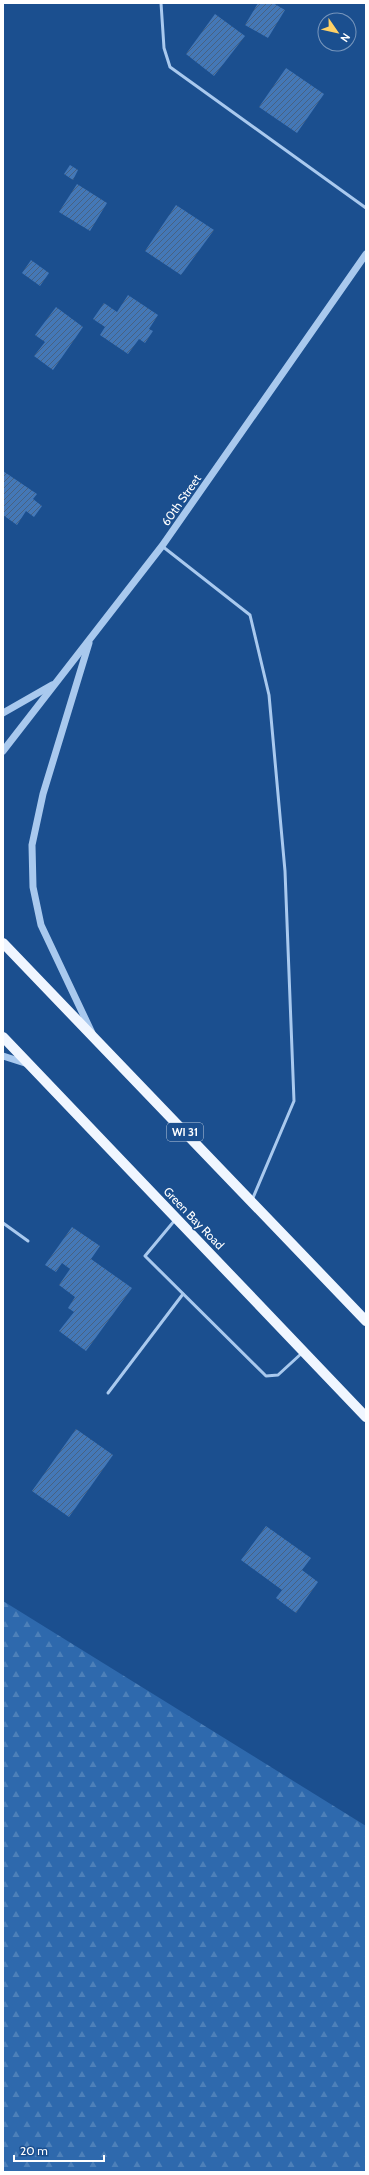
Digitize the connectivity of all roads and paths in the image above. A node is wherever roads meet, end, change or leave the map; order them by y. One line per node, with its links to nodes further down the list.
1 (161, 3): 2 (lane)
2 (366, 208)
3 (366, 254): 4 (street, 60th Street)
4 (162, 546): 5 (street, 60th Street); 14 (lane)
5 (91, 638): 6 (street, 60th Street); 11 (street)
6 (56, 683): 7 (street); 8 (street, 60th Street)
7 (3, 713)
8 (3, 751)
9 (3, 943): 11 (main road, WI 31)
10 (3, 1037): 13 (main road, Green Bay Road)
11 (95, 1038): 14 (main road, WI 31)
12 (3, 1056): 13 (street)
13 (29, 1064): 15 (main road, Green Bay Road)
14 (251, 1202): 19 (main road, WI 31)
15 (176, 1218): 18 (lane); 20 (main road, Green Bay Road)
16 (3, 1224): 17 (lane)
17 (28, 1241)
18 (183, 1294): 20 (lane); 21 (lane)
19 (366, 1321)
20 (304, 1352): 22 (main road, Green Bay Road)
21 (108, 1393)
22 (366, 1417)

